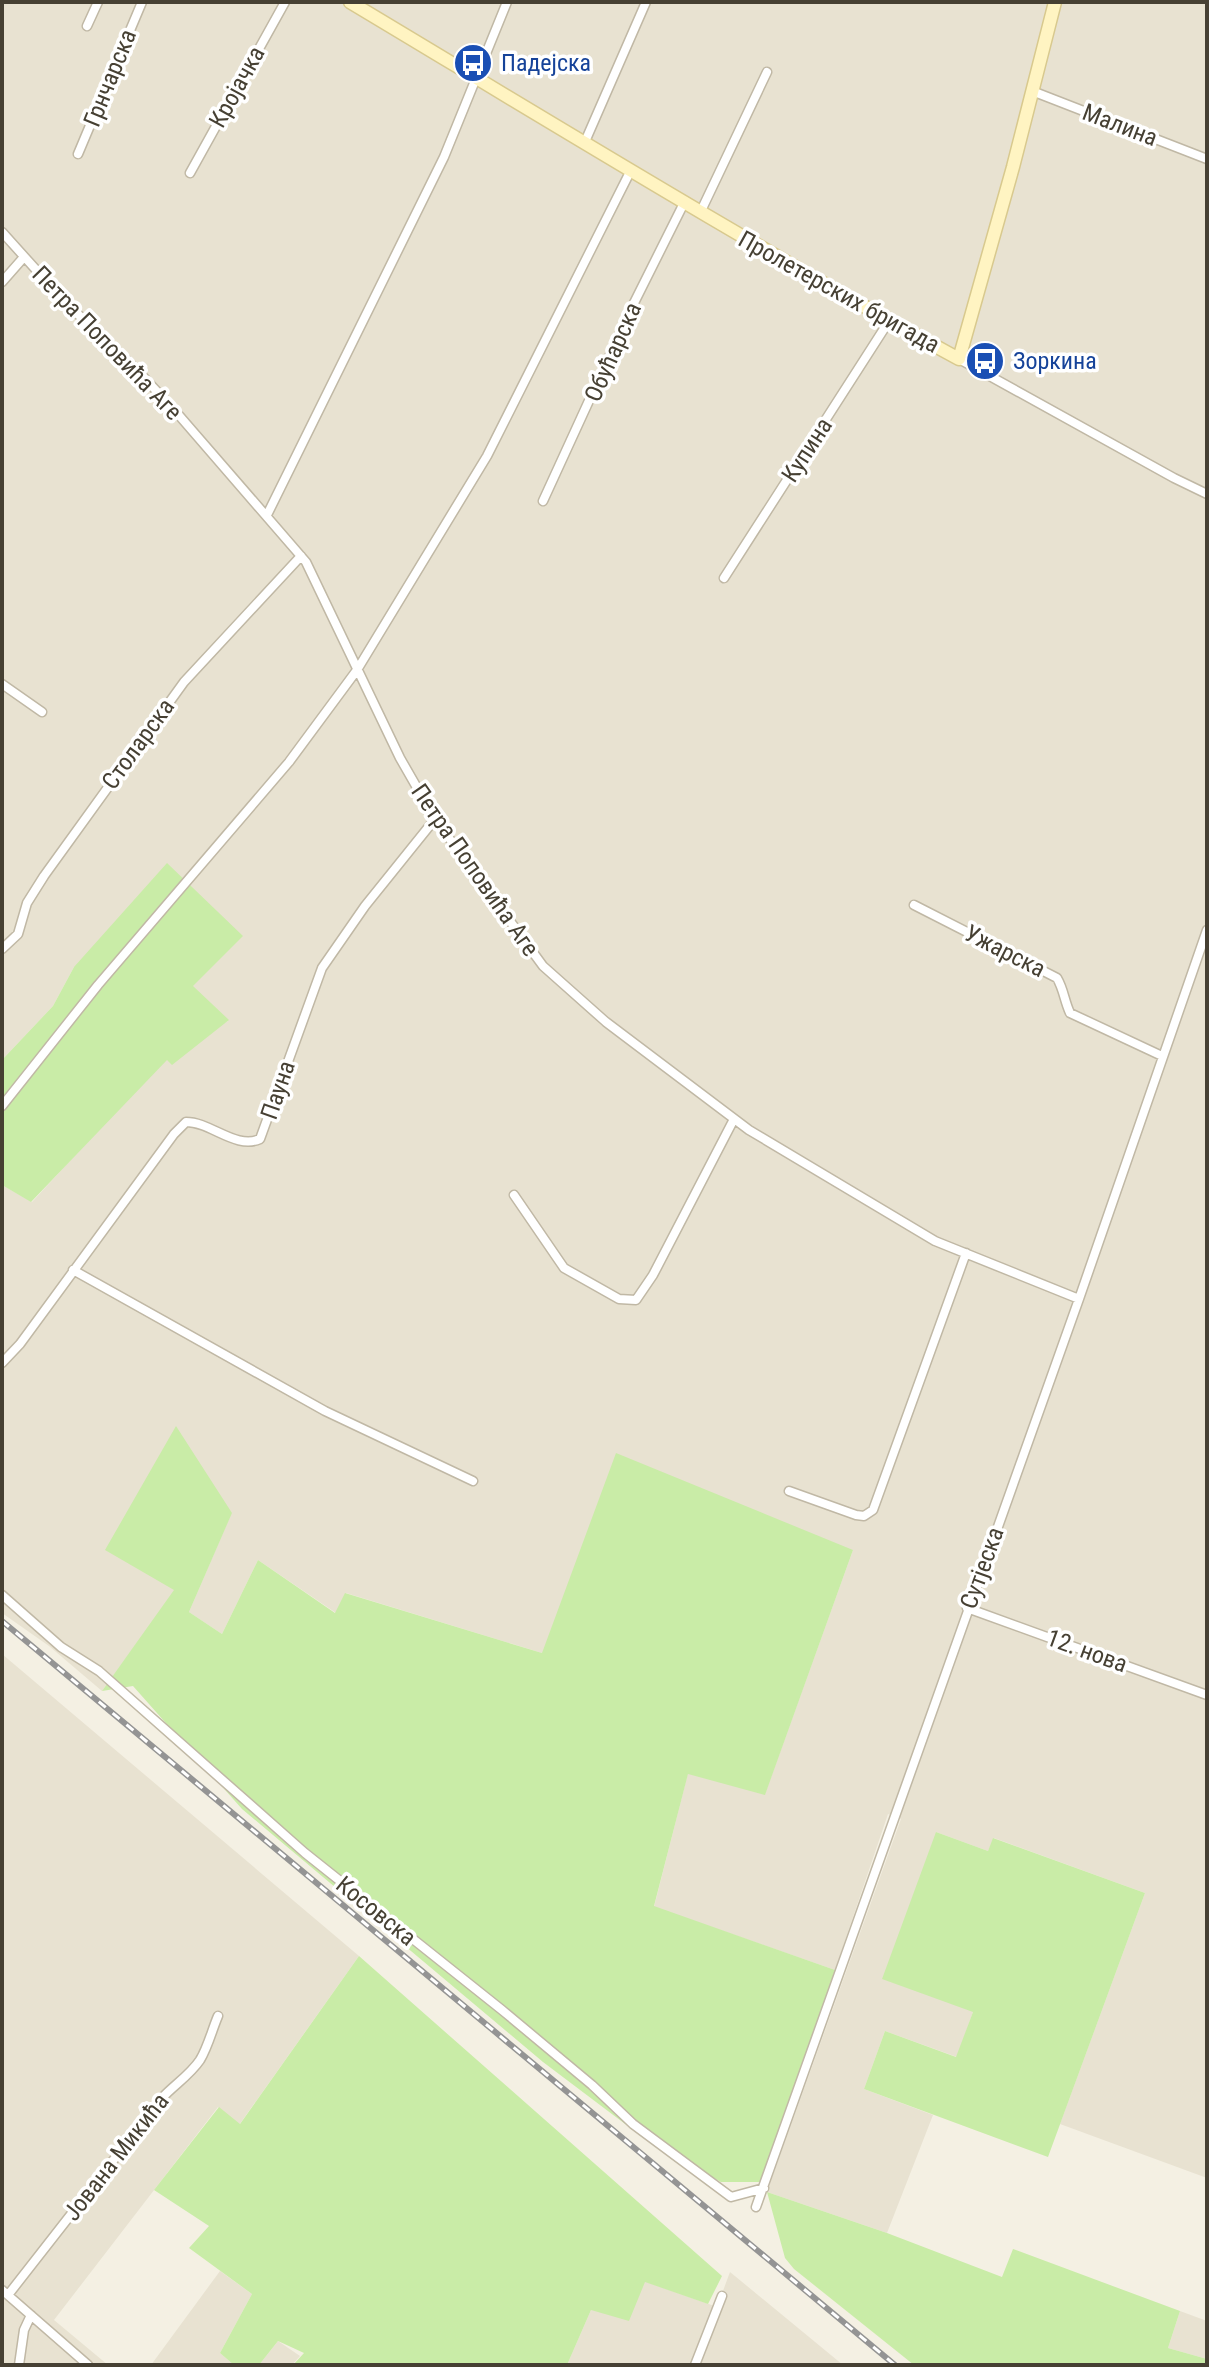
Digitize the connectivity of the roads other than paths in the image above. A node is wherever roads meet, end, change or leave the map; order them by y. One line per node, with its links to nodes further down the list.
1 (98, 2): 8 (street)
2 (142, 2): 13 (street, Грнчарска)
3 (285, 2): 16 (street, Кројачка)
4 (350, 2): 10 (street, Пролетерских бригада)
5 (507, 2): 10 (street)
6 (646, 2): 12 (street)
7 (1055, 2): 11 (street)
8 (87, 26)
9 (767, 72): 18 (street)
10 (478, 79): 12 (street, Пролетерских бригада); 26 (street)
11 (1032, 91): 14 (street, Малина); 23 (street)
12 (584, 144): 15 (street, Пролетерских бригада)
13 (78, 154)
14 (1207, 159)
15 (630, 172): 17 (street, Пролетерских бригада); 29 (street)
16 (190, 173)
17 (684, 203): 18 (street, Пролетерских бригада); 25 (street, Обућарска)
18 (700, 213): 22 (street, Пролетерских бригада)
19 (2, 232): 20 (street, Петра Поповића Аге)
20 (24, 257): 21 (street); 26 (street, Петра Поповића Аге)
21 (2, 282)
22 (889, 321): 23 (street, Пролетерских бригада); 28 (street, Купина)
23 (959, 359): 24 (street, Пролетерских бригада)
24 (1207, 494)
25 (543, 501)
26 (267, 515): 27 (street, Петра Поповића Аге)
27 (301, 556): 29 (street, Петра Поповића Аге); 35 (street, Столарска)
28 (724, 578)
29 (357, 670): 32 (street, Петра Поповића Аге); 37 (street)
30 (3, 687): 31 (street)
31 (42, 712)
32 (435, 819): 38 (street, Петра Поповића Аге); 41 (street, Пауна)
33 (914, 905): 36 (street, Ужарска)
34 (1207, 930): 36 (street, Сутјеска)
35 (2, 949)
36 (1162, 1056): 42 (street, Сутјеска)
37 (2, 1106)
38 (734, 1119): 39 (street); 40 (street, Петра Поповића Аге)
39 (514, 1195)
40 (966, 1253): 42 (street, Петра Поповића Аге); 45 (street)
41 (73, 1270): 43 (street, Пауна); 44 (street)
42 (1079, 1299): 47 (street, Сутјеска)
43 (2, 1363)
44 (473, 1481)
45 (789, 1491)
46 (2, 1595): 50 (street, Косовска)
47 (967, 1608): 48 (street, 12. нова); 50 (street, Сутјеска)
48 (1207, 1695)
49 (218, 2016): 52 (street, Јована Микића)
50 (764, 2188): 51 (street, Сутјеска)
51 (756, 2207)
52 (5, 2293): 54 (street, Јована Микића)
53 (722, 2296): 57 (street)
54 (31, 2315): 55 (street); 56 (street, Јована Микића)
55 (19, 2365)
56 (88, 2365)
57 (695, 2365)

